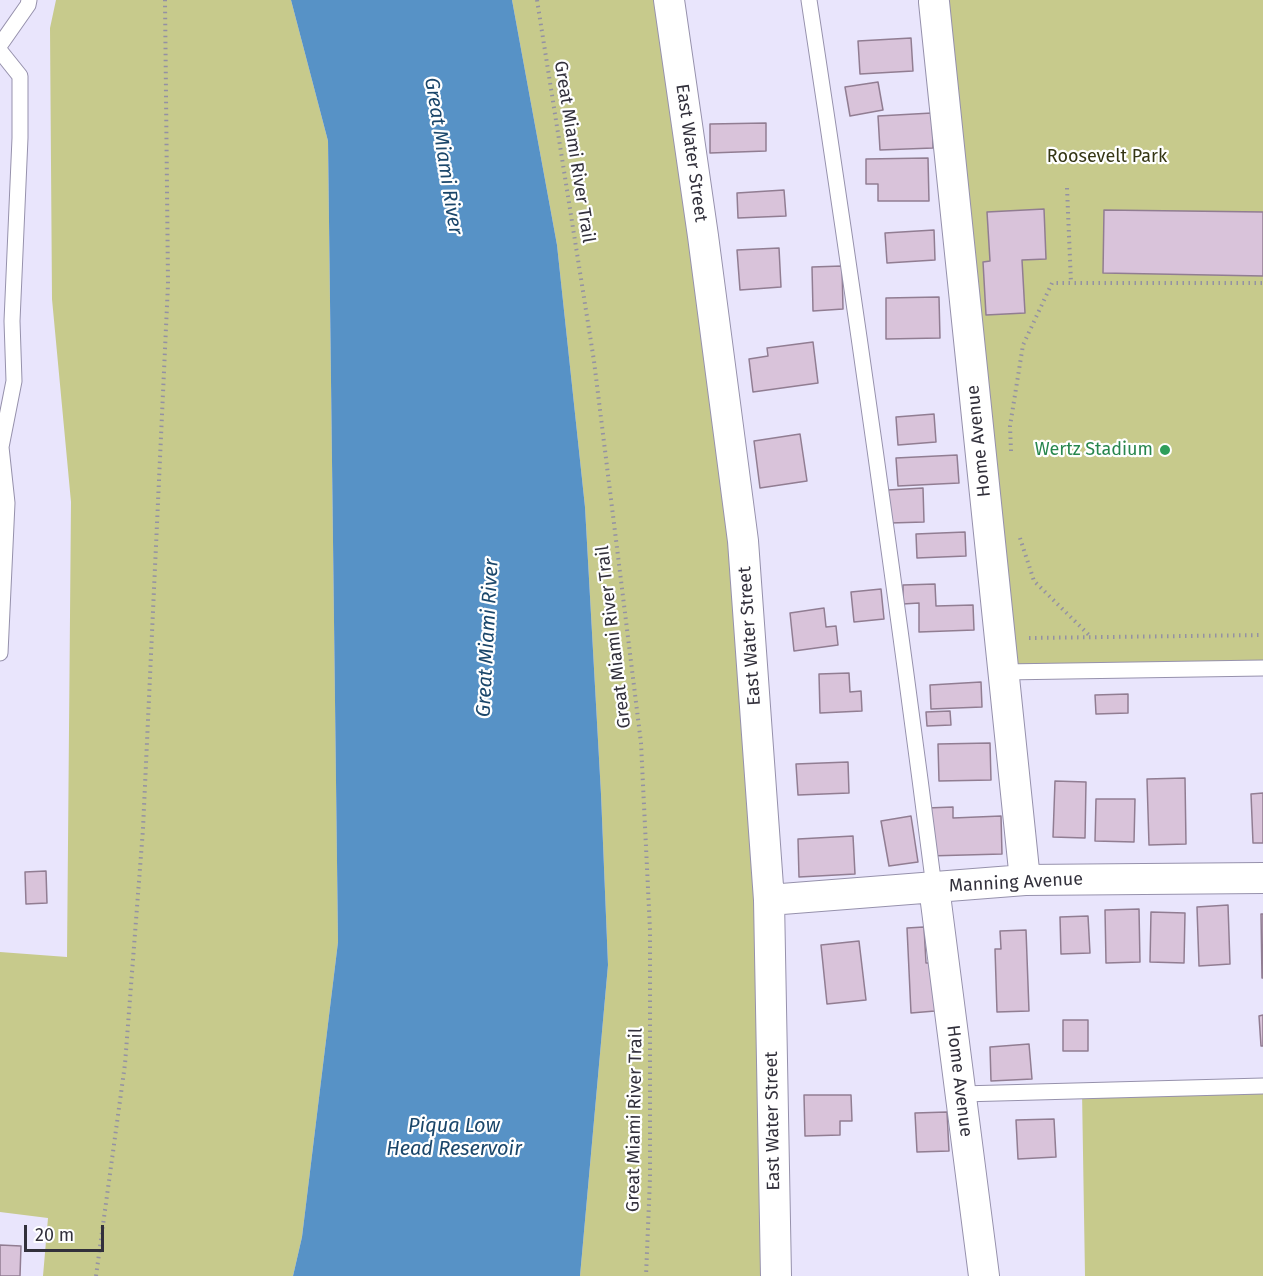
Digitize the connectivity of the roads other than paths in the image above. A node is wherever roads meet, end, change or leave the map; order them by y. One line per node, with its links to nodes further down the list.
1 (29, 0): 5 (lane)
2 (669, 0): 14 (street, East Water Street)
3 (809, 0): 13 (lane)
4 (937, 1): 10 (street, Home Avenue)
5 (0, 45)
6 (0, 51): 7 (lane)
7 (1, 447): 8 (lane)
8 (0, 653)
9 (1263, 668): 10 (lane)
10 (1003, 672): 12 (street, Home Avenue)
11 (1263, 878): 12 (street, Manning Avenue)
12 (1025, 880): 13 (street, Manning Avenue)
13 (934, 887): 14 (street, Manning Avenue); 16 (street, Home Avenue)
14 (769, 900): 17 (street, East Water Street)
15 (1263, 1086): 16 (lane)
16 (961, 1094): 18 (street, Home Avenue)
17 (776, 1276)
18 (984, 1276)

